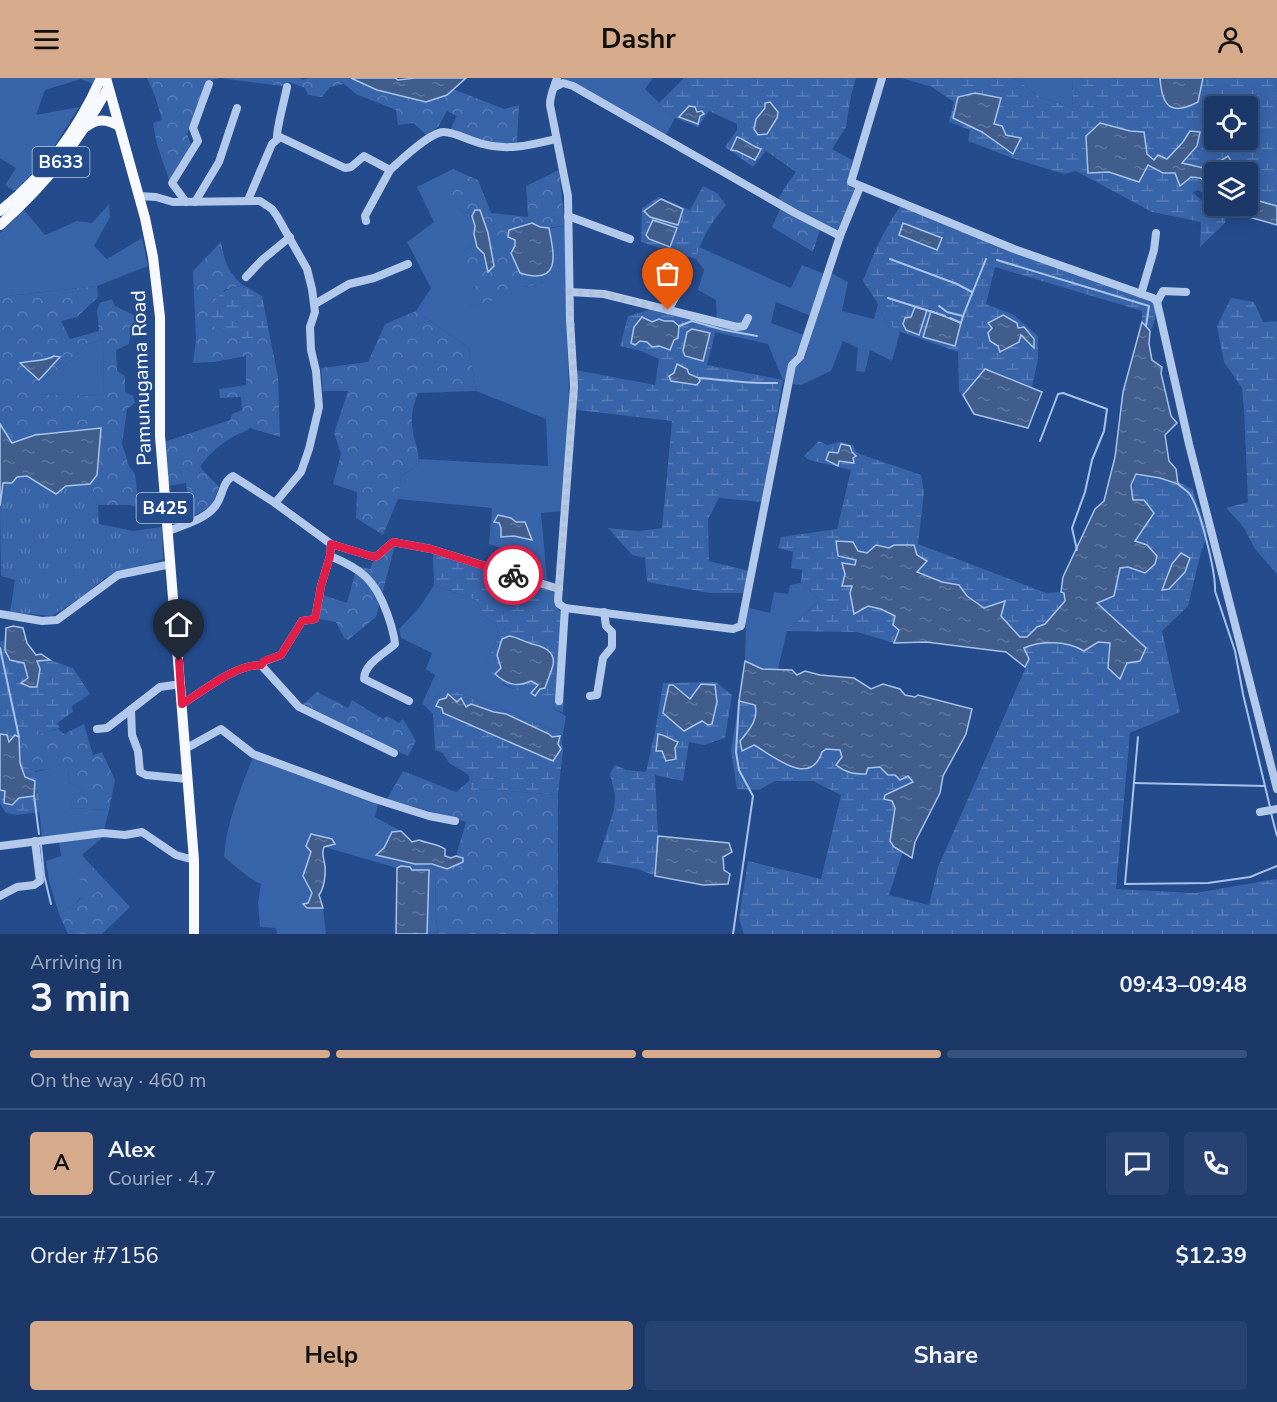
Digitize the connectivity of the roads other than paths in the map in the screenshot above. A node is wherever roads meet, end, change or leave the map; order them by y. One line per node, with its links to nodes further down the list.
1 (882, 78): 12 (street)
2 (105, 81): 7 (main road, Pamunugama Road / B425); 8 (main road, B633); 16 (main road, B633)
3 (556, 82): 10 (street); 21 (street)
4 (209, 84): 15 (street)
5 (287, 87): 9 (street)
6 (237, 108): 15 (street)
7 (119, 126): 8 (main road); 13 (main road, Pamunugama Road / B425)
8 (86, 127): 19 (main road, B633)
9 (277, 138): 11 (street); 14 (street)
10 (556, 139): 11 (street); 17 (street)
11 (390, 170): 18 (street)
12 (860, 187): 21 (street); 29 (street)
13 (139, 196): 15 (street); 35 (main road, Pamunugama Road / B425)
14 (248, 200): 15 (street); 22 (street)
15 (191, 202)
16 (0, 211)
17 (568, 216): 23 (street); 27 (street)
18 (366, 221)
19 (0, 225)
20 (1156, 233): 29 (street)
21 (840, 236): 41 (street)
22 (290, 237): 26 (street); 31 (street)
23 (630, 239)
24 (408, 264): 31 (street)
25 (671, 275): 32 (street)
26 (246, 277)
27 (570, 292): 32 (street); 39 (street)
28 (1186, 292): 30 (street)
29 (1141, 294): 30 (street)
30 (1157, 302): 54 (street)
31 (315, 304): 34 (street)
32 (668, 310): 33 (street)
33 (748, 318)
34 (275, 503): 35 (street); 36 (street)
35 (169, 531): 38 (main road, Pamunugama Road / B425)
36 (331, 544): 37 (street); 39 (street)
37 (330, 556): 43 (street); 46 (street)
38 (171, 564): 42 (street); 44 (main road, Pamunugama Road / B425)
39 (559, 589): 40 (street)
40 (565, 608): 41 (street); 47 (street)
41 (604, 612): 45 (street)
42 (0, 614)
43 (261, 665): 48 (street); 52 (street)
44 (181, 684): 48 (main road, Pamunugama Road / B425); 49 (street)
45 (590, 696)
46 (409, 701)
47 (559, 701)
48 (182, 704): 51 (main road, Pamunugama Road / B425)
49 (130, 710): 50 (street); 53 (street)
50 (97, 729)
51 (185, 749): 53 (main road, Pamunugama Road / B425); 57 (street)
52 (394, 753)
53 (187, 778): 60 (main road, Pamunugama Road / B425)
54 (1277, 789)
55 (1277, 809): 56 (street)
56 (1262, 812)
57 (455, 821)
58 (35, 841): 59 (street); 60 (street); 61 (street)
59 (0, 846)
60 (194, 860): 62 (main road, Pamunugama Road / B425)
61 (0, 896)
62 (194, 934)

